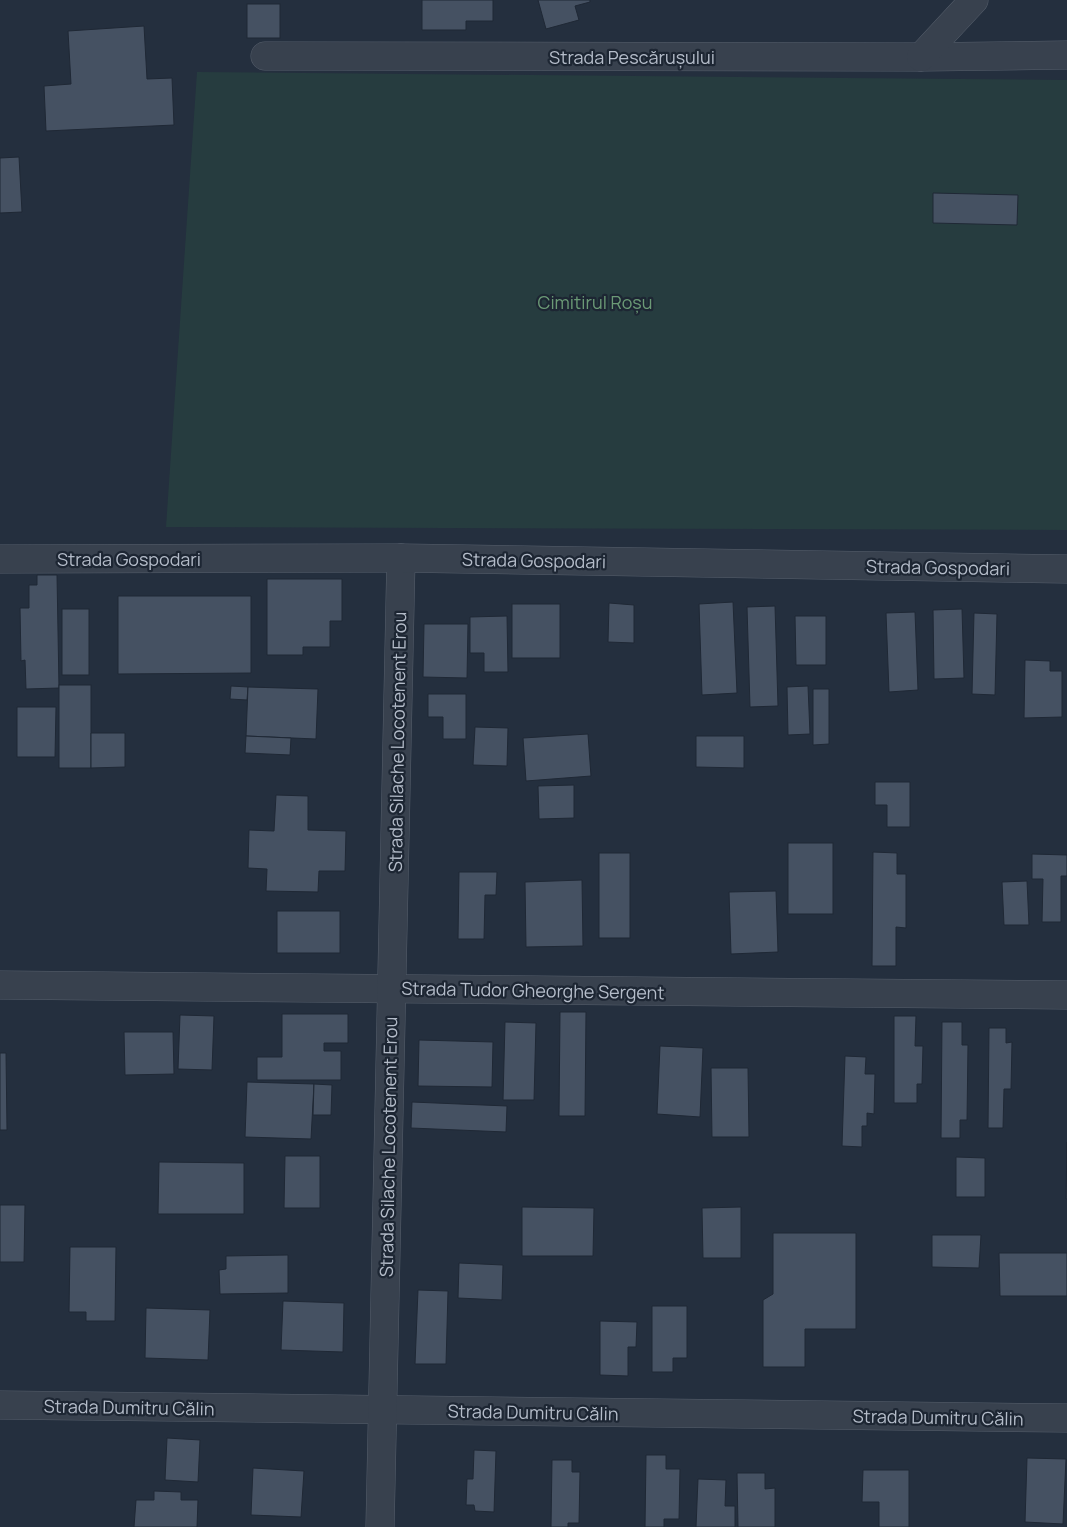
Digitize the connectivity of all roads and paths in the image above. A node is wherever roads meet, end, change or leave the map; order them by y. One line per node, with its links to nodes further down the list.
1 (974, 0): 4 (street)
2 (1067, 55): 4 (street, Strada Pescărușului)
3 (265, 56): 4 (street, Strada Pescărușului)
4 (921, 57)
5 (401, 558): 6 (street, Strada Gospodari); 7 (street, Strada Gospodari); 9 (street, Strada Silache Locotenent Erou)
6 (0, 559)
7 (1067, 569)
8 (0, 984): 9 (street, Strada Tudor Gheorghe Sergent)
9 (392, 989): 10 (street, Strada Tudor Gheorghe Sergent); 12 (street, Strada Silache Locotenent Erou)
10 (1067, 995)
11 (0, 1405): 12 (street, Strada Dumitru Călin)
12 (382, 1410): 13 (street, Strada Dumitru Călin); 14 (street, Strada Silache Locotenent Erou)
13 (1067, 1418)
14 (380, 1527)

